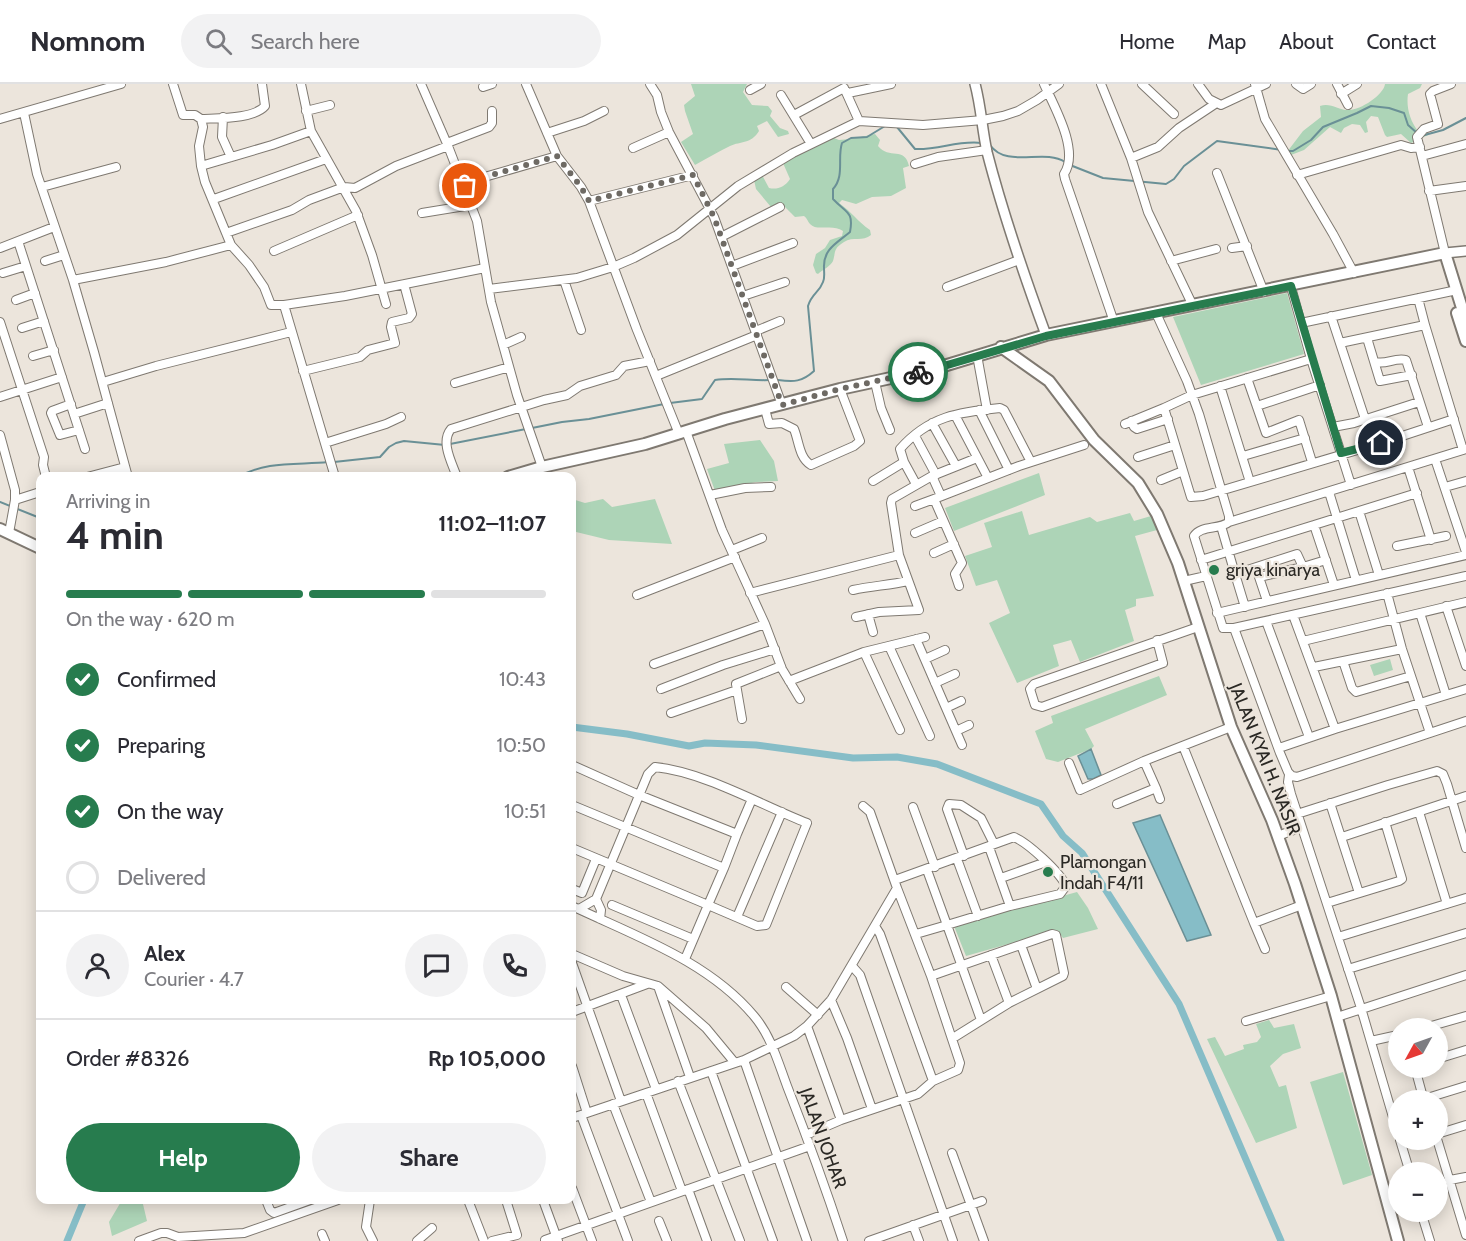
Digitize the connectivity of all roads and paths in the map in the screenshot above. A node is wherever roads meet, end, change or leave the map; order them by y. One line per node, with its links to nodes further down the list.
1 (121, 84): 35 (street)
2 (173, 84): 39 (street)
3 (262, 84): 38 (street)
4 (301, 84): 32 (street)
5 (422, 84): 46 (street)
6 (492, 84): 22 (street)
7 (526, 84): 45 (street)
8 (650, 84): 44 (street)
9 (761, 84): 26 (street)
10 (891, 84): 24 (street)
11 (975, 84): 41 (street)
12 (1059, 84): 25 (street)
13 (1101, 84): 54 (street)
14 (1142, 84): 36 (street)
15 (1198, 84): 29 (street)
16 (1266, 84): 23 (street)
17 (1296, 84): 18 (street)
18 (1311, 84)
19 (1337, 84): 27 (street)
20 (1357, 84): 27 (street)
21 (1451, 84): 51 (street)
22 (483, 87)
23 (1255, 87): 29 (street); 61 (street)
24 (844, 88): 37 (street); 42 (street)
25 (1046, 88): 41 (street); 118 (street)
26 (750, 90)
27 (1341, 94): 31 (street)
28 (781, 95): 37 (street)
29 (1215, 104): 54 (street)
30 (330, 105): 32 (street)
31 (1348, 105)
32 (306, 111): 43 (street)
33 (492, 111): 46 (street)
34 (604, 111): 45 (street)
35 (24, 113): 40 (street); 64 (street)
36 (1174, 114)
37 (794, 115): 47 (street)
38 (223, 117): 39 (street); 53 (street)
39 (201, 118): 57 (street)
40 (0, 119)
41 (983, 120): 42 (street); 49 (street)
42 (859, 121): 47 (street)
43 (310, 130): 53 (street); 55 (street)
44 (669, 132): 50 (street); 60 (street)
45 (547, 133): 52 (street)
46 (447, 144): 62 (street); 65 (street)
47 (811, 144): 71 (street)
48 (1466, 144): 51 (street)
49 (986, 145): 56 (street); 88 (street)
50 (633, 148)
51 (1421, 151): 61 (street); 66 (street)
52 (557, 156): 62 (street); 68 (street)
53 (231, 157): 57 (street)
54 (1131, 158): 90 (street)
55 (326, 159): 65 (street); 67 (street)
56 (915, 164)
57 (201, 166): 67 (street)
58 (116, 167): 64 (street)
59 (1217, 173): 80 (street)
60 (693, 175): 68 (street); 71 (street)
61 (1297, 175): 96 (street)
62 (465, 186): 69 (street)
63 (1466, 186): 66 (street)
64 (42, 187): 74 (street)
65 (344, 188): 73 (street); 75 (street)
66 (1429, 191): 86 (street)
67 (214, 199): 75 (street)
68 (589, 201): 93 (street)
69 (471, 205): 72 (street); 94 (street)
70 (780, 207): 76 (street)
71 (710, 208): 76 (street); 93 (street)
72 (422, 213)
73 (358, 215): 84 (street); 103 (street)
74 (54, 227): 77 (street); 87 (street)
75 (226, 233): 79 (street)
76 (721, 237): 92 (street)
77 (18, 241): 81 (street); 91 (street)
78 (794, 243): 92 (street)
79 (231, 245): 97 (street); 112 (street)
80 (1247, 246): 82 (street); 106 (street)
81 (0, 248)
82 (1232, 248)
83 (1216, 249): 90 (street)
84 (274, 251)
85 (1466, 251): 86 (street)
86 (1442, 254): 96 (main road); 105 (main road)
87 (64, 255): 89 (street); 97 (street)
88 (1019, 260): 102 (street); 127 (street)
89 (45, 261)
90 (1172, 261): 113 (street)
91 (26, 266): 95 (street); 107 (street)
92 (732, 266): 108 (street)
93 (613, 267): 98 (street); 138 (street)
94 (485, 268): 100 (street); 104 (street)
95 (3, 273)
96 (1354, 273): 101 (main road)
97 (73, 280): 146 (street)
98 (564, 280): 104 (street); 124 (street)
99 (785, 282): 108 (street)
100 (404, 284): 103 (street); 141 (street)
101 (1291, 286): 106 (main road); 121 (street)
102 (947, 288)
103 (382, 289): 111 (street); 112 (street)
104 (489, 289): 132 (street)
105 (1453, 291): 109 (street); 119 (main road); 130 (main road)
106 (1264, 292): 113 (main road)
107 (35, 293): 110 (street); 116 (street)
108 (743, 296): 126 (street)
109 (1418, 298): 115 (street); 122 (street)
110 (16, 300)
111 (386, 304)
112 (284, 305): 125 (street)
113 (1193, 306): 114 (main road)
114 (1156, 313): 118 (main road); 153 (street)
115 (1331, 316): 121 (street); 131 (street)
116 (44, 321): 123 (street); 134 (street)
117 (780, 321): 126 (street)
118 (1114, 321): 127 (main road)
119 (1466, 321)
120 (0, 322): 151 (street)
121 (1301, 323): 137 (street)
122 (1425, 325): 129 (street); 169 (street)
123 (22, 328)
124 (581, 330)
125 (291, 332): 141 (street); 146 (street)
126 (757, 333): 143 (street); 158 (street)
127 (1046, 336): 133 (main road)
128 (521, 337): 132 (street)
129 (1367, 338): 131 (street); 139 (street)
130 (1466, 341)
131 (1340, 344): 168 (street)
132 (503, 345): 140 (street)
133 (1001, 347): 135 (main road); 251 (main road, JALAN KYAI H. NASIR)
134 (54, 350): 136 (street); 144 (street)
135 (977, 355): 147 (main road); 163 (street)
136 (33, 356)
137 (1311, 359): 145 (street); 149 (street)
138 (650, 361): 143 (street); 160 (street)
139 (1376, 362): 142 (street); 142 (street)
140 (509, 367): 148 (street); 160 (street)
141 (303, 371): 180 (street)
142 (1412, 375): 155 (street)
143 (656, 376): 175 (street)
144 (63, 377): 151 (street); 157 (street)
145 (1247, 378): 150 (street); 159 (street)
146 (103, 382): 156 (street)
147 (875, 382): 152 (main road); 174 (street)
148 (455, 383)
149 (1320, 385): 159 (street); 171 (street)
150 (1220, 386): 153 (street); 187 (street)
151 (22, 389): 154 (street); 200 (street)
152 (840, 389): 158 (main road); 162 (street)
153 (1192, 395): 161 (street); 216 (street)
154 (0, 397)
155 (1419, 402): 168 (street); 172 (street)
156 (108, 403): 164 (street); 196 (street)
157 (71, 404): 164 (street); 173 (street)
158 (782, 405): 162 (main road)
159 (1257, 406): 176 (street)
160 (522, 408): 194 (street); 204 (street)
161 (1164, 408): 167 (street); 167 (street)
162 (765, 409): 175 (main road)
163 (983, 410): 165 (street); 192 (street); 198 (street)
164 (74, 414): 173 (street)
165 (955, 415): 170 (street); 189 (street)
166 (401, 417): 180 (street)
167 (1168, 419): 182 (street)
168 (1365, 419): 171 (street)
169 (1454, 419): 172 (street); 185 (street)
170 (932, 423): 178 (street); 195 (street)
171 (1333, 427): 186 (street)
172 (1428, 428): 186 (street)
173 (79, 430): 184 (street)
174 (890, 430)
175 (682, 433): 194 (main road); 220 (street)
176 (1266, 433): 179 (street); 183 (street)
177 (0, 435): 222 (street)
178 (915, 435): 191 (street); 206 (street)
179 (1305, 438): 183 (street); 193 (street)
180 (325, 443): 203 (street)
181 (1084, 445): 192 (street)
182 (1175, 445): 188 (street); 199 (street)
183 (1271, 448): 187 (street)
184 (85, 449)
185 (1465, 449): 190 (street)
186 (1341, 453): 193 (street); 213 (street)
187 (1243, 456): 211 (street)
188 (1138, 457)
189 (977, 458): 195 (street); 207 (street)
190 (1436, 459): 197 (street); 214 (street)
191 (904, 462): 210 (street); 212 (street)
192 (1031, 462): 198 (street)
193 (1312, 462): 211 (street)
194 (542, 466): 205 (main road)
195 (956, 466): 206 (street)
196 (125, 467): 201 (street); 202 (street)
197 (1408, 467): 213 (street); 218 (street)
198 (1009, 470): 207 (street)
199 (1183, 471): 208 (street); 216 (street)
200 (45, 472)
201 (106, 472)
202 (126, 472)
203 (334, 472)
204 (455, 472)
205 (523, 472)
206 (934, 475): 212 (street); 221 (street)
207 (988, 478): 221 (street)
208 (1161, 480)
209 (1466, 481): 214 (street)
210 (873, 482)
211 (1250, 482): 216 (street)
212 (916, 484): 241 (street)
213 (1351, 484): 217 (street)
214 (1445, 487): 240 (street)
215 (771, 488): 220 (street)
216 (1221, 490): 227 (street)
217 (1329, 492): 225 (street); 227 (street)
218 (1417, 493): 224 (street); 233 (street)
219 (36, 494): 222 (street)
220 (710, 495): 239 (street)
221 (938, 497): 223 (street); 226 (street)
222 (14, 507): 229 (street)
223 (915, 507)
224 (1359, 511): 225 (street); 247 (street)
225 (1337, 519): 228 (street); 252 (street)
226 (944, 521): 230 (street); 234 (street)
227 (1225, 524): 237 (street); 242 (street)
228 (1314, 525): 237 (street); 243 (street)
229 (4, 531): 235 (main road)
230 (915, 533)
231 (1446, 536): 233 (street)
232 (762, 538): 239 (street)
233 (1431, 540): 236 (street)
234 (954, 544): 238 (street); 255 (street)
235 (36, 546)
236 (1397, 546)
237 (1228, 552): 242 (street); 246 (street)
238 (934, 553)
239 (733, 554): 257 (street); 259 (street)
240 (1466, 554): 247 (street)
241 (899, 555): 253 (street); 257 (street)
242 (1201, 560): 248 (street)
243 (1326, 560): 245 (street); 254 (street)
244 (1256, 567): 245 (street); 246 (street); 250 (street)
245 (1303, 567): 250 (street)
246 (1235, 574): 263 (street)
247 (1379, 575): 252 (street)
248 (1206, 576): 251 (street); 264 (street)
249 (1466, 576): 258 (street)
250 (1259, 577): 260 (street)
251 (1189, 580): 272 (main road, JALAN KYAI H. NASIR)
252 (1356, 580): 254 (street)
253 (908, 581): 256 (street); 266 (street)
254 (1334, 585): 260 (street)
255 (959, 586)
256 (853, 590)
257 (750, 593): 271 (street)
258 (1387, 593): 267 (street); 269 (street)
259 (637, 594)
260 (1267, 601): 263 (street)
261 (1466, 602): 262 (street)
262 (1446, 606): 265 (street); 288 (street)
263 (1245, 607): 264 (street)
264 (1217, 613): 273 (street)
265 (1420, 613): 269 (street); 297 (street)
266 (868, 615): 268 (street); 274 (street)
267 (1293, 615): 270 (street); 278 (street)
268 (856, 617)
269 (1394, 620): 278 (street); 281 (street)
270 (1266, 621): 273 (street); 312 (street)
271 (765, 624): 280 (street); 286 (street)
272 (1198, 627): 277 (street); 306 (main road, JALAN KYAI H. NASIR)
273 (1234, 628): 315 (street)
274 (873, 632)
275 (925, 637): 276 (street)
276 (916, 639): 279 (street); 284 (street)
277 (1157, 640): 277 (street)
278 (1303, 642): 289 (street)
279 (889, 646): 283 (street); 311 (street)
280 (775, 649): 287 (street); 294 (street)
281 (1402, 649): 285 (street); 291 (street)
282 (945, 650): 284 (street)
283 (864, 652): 292 (street); 308 (street)
284 (925, 659): 293 (street)
285 (1343, 661): 289 (street); 291 (street)
286 (654, 664)
287 (781, 666): 292 (street); 296 (street)
288 (1466, 666)
289 (1314, 668): 307 (street)
290 (955, 674): 293 (street)
291 (1411, 676): 300 (street)
292 (789, 681): 298 (street)
293 (935, 682): 301 (street)
294 (661, 689)
295 (1466, 689): 297 (street)
296 (737, 690): 302 (street); 303 (street)
297 (1446, 695): 300 (street)
298 (800, 699)
299 (961, 701): 301 (street)
300 (1419, 703): 307 (street); 310 (street)
301 (946, 708): 309 (street)
302 (671, 714)
303 (742, 719)
304 (1465, 724): 310 (street)
305 (969, 725): 309 (street)
306 (1232, 728): 314 (street); 338 (main road, JALAN KYAI H. NASIR)
307 (1335, 729): 312 (street)
308 (900, 730)
309 (956, 731): 313 (street)
310 (1430, 733): 319 (street)
311 (930, 736)
312 (1309, 737): 315 (street)
313 (962, 746)
314 (1183, 746): 316 (street); 366 (street)
315 (1279, 748): 319 (street)
316 (1144, 761): 317 (street); 320 (street)
317 (1069, 763)
318 (576, 767): 321 (street)
319 (1289, 774): 333 (street)
320 (1156, 789): 324 (street); 327 (street)
321 (639, 795): 323 (street); 336 (street); 337 (street)
322 (1466, 796): 325 (street)
323 (752, 799): 331 (street); 337 (street)
324 (1160, 799)
325 (1452, 801): 326 (street); 332 (street); 341 (street)
326 (1330, 803): 333 (street); 339 (street)
327 (1117, 804)
328 (863, 806): 350 (street)
329 (576, 807): 336 (street)
330 (913, 807): 348 (street)
331 (782, 812): 364 (street); 364 (street)
332 (1419, 812): 334 (street); 357 (street)
333 (1297, 814): 335 (street)
334 (1384, 822): 339 (street); 352 (street)
335 (1301, 827): 338 (street); 355 (street)
336 (626, 829): 346 (street); 347 (street)
337 (737, 834): 347 (street)
338 (1278, 836): 359 (main road, JALAN KYAI H. NASIR)
339 (1342, 837): 352 (street)
340 (991, 846): 343 (street); 343 (street); 345 (street); 349 (street)
341 (1466, 848)
342 (576, 850): 344 (street)
343 (960, 857): 348 (street); 363 (street)
344 (596, 859): 346 (street); 351 (street)
345 (1046, 862): 349 (street); 360 (street)
346 (610, 865): 353 (street); 356 (street)
347 (724, 868): 356 (street)
348 (931, 868): 350 (street); 367 (street)
349 (1000, 878): 360 (street)
350 (896, 884): 368 (street); 370 (street)
351 (576, 891)
352 (1359, 893): 355 (street)
353 (596, 898): 361 (street); 365 (street)
354 (1466, 898): 357 (street)
355 (1328, 903): 371 (street)
356 (708, 904): 364 (street); 372 (street)
357 (1447, 904): 371 (street)
358 (612, 905): 372 (street)
359 (1302, 905): 366 (street); 389 (main road, JALAN KYAI H. NASIR)
360 (1010, 906): 363 (street)
361 (576, 908)
362 (576, 908): 365 (street, JALAN JOHAR)
363 (978, 916): 367 (street)
364 (736, 917)
365 (600, 920): 377 (street, JALAN JOHAR)
366 (1254, 923): 374 (street)
367 (946, 925): 370 (street); 379 (street)
368 (874, 926): 378 (street); 413 (street)
369 (1466, 933): 380 (street)
370 (916, 934): 383 (street)
371 (1338, 937): 380 (street)
372 (693, 939): 377 (street)
373 (1021, 945): 375 (street); 387 (street); 387 (street)
374 (1264, 949)
375 (991, 955): 379 (street); 391 (street)
376 (576, 956): 384 (street)
377 (685, 959): 405 (street, JALAN JOHAR)
378 (852, 966): 390 (street); 419 (street)
379 (961, 966): 383 (street); 398 (street)
380 (1348, 969): 393 (street)
381 (576, 974): 392 (street)
382 (1466, 975): 393 (street)
383 (931, 976): 403 (street)
384 (647, 984): 385 (street); 388 (street)
385 (658, 986): 409 (street); 411 (street)
386 (786, 987): 395 (street)
387 (1037, 989): 391 (street)
388 (621, 995): 392 (street); 416 (street)
389 (1331, 996): 397 (main road, JALAN KYAI H. NASIR); 399 (street)
390 (831, 1000): 395 (street); 422 (street)
391 (1009, 1003): 398 (street)
392 (588, 1006): 394 (street); 421 (street)
393 (1361, 1008): 397 (street); 404 (street)
394 (576, 1010)
395 (818, 1015): 401 (street)
396 (1466, 1016): 400 (street)
397 (1337, 1017): 479 (main road, JALAN KYAI H. NASIR)
398 (981, 1020): 403 (street)
399 (1246, 1021)
400 (1448, 1021)
401 (807, 1026): 405 (street); 425 (street)
402 (1388, 1037): 404 (street)
403 (953, 1038): 413 (street)
404 (1371, 1041): 420 (street)
405 (772, 1047): 408 (street); 428 (street, JALAN JOHAR)
406 (1466, 1050): 407 (street)
407 (1448, 1056)
408 (744, 1060): 409 (street); 432 (street)
409 (735, 1063): 410 (street)
410 (711, 1071): 411 (street); 433 (street)
411 (690, 1077): 412 (street)
412 (678, 1081): 416 (street); 435 (street)
413 (933, 1081): 419 (street)
414 (576, 1082): 423 (street)
415 (1466, 1086): 417 (street)
416 (656, 1089): 418 (street)
417 (1448, 1092)
418 (646, 1093): 421 (street); 437 (street)
419 (902, 1099): 422 (street); 450 (street)
420 (1388, 1100)
421 (617, 1103): 423 (street); 440 (street)
422 (872, 1109): 425 (street)
423 (584, 1114): 424 (street); 449 (street)
424 (576, 1117)
425 (841, 1120): 428 (street)
426 (1466, 1125): 427 (street)
427 (1448, 1131)
428 (806, 1135): 429 (street, JALAN JOHAR)
429 (810, 1146): 432 (street); 474 (street, JALAN JOHAR)
430 (1440, 1150): 436 (street)
431 (952, 1153): 448 (street)
432 (777, 1158): 433 (street); 473 (street)
433 (746, 1169): 435 (street); 472 (street)
434 (1466, 1177): 436 (street)
435 (716, 1180): 437 (street); 471 (street)
436 (1450, 1180): 451 (street)
437 (685, 1190): 440 (street); 470 (street)
438 (576, 1199): 454 (street)
439 (982, 1201): 448 (street)
440 (651, 1202): 449 (street)
441 (268, 1204): 442 (street)
442 (297, 1204)
443 (327, 1204): 458 (street)
444 (369, 1204): 463 (street)
445 (470, 1204): 465 (street)
446 (507, 1204): 466 (street)
447 (545, 1204): 459 (street)
448 (971, 1205): 450 (street); 478 (street)
449 (618, 1214): 454 (street); 468 (street)
450 (943, 1214): 455 (street); 477 (street)
451 (1463, 1215): 457 (street)
452 (659, 1221): 469 (street)
453 (1424, 1222): 480 (street)
454 (586, 1225): 459 (street); 467 (street)
455 (913, 1225): 460 (street); 476 (street)
456 (432, 1228): 464 (street)
457 (1466, 1235)
458 (174, 1239): 462 (street)
459 (558, 1239): 461 (street)
460 (883, 1239): 475 (street)
461 (545, 1240)
462 (139, 1241)
463 (373, 1241)
464 (417, 1241)
465 (484, 1241)
466 (492, 1241)
467 (592, 1241)
468 (628, 1241)
469 (667, 1241)
470 (707, 1241)
471 (740, 1241)
472 (772, 1241)
473 (807, 1241)
474 (843, 1241)
475 (869, 1241)
476 (919, 1241)
477 (953, 1241)
478 (984, 1241)
479 (1398, 1241)
480 (1430, 1241)

